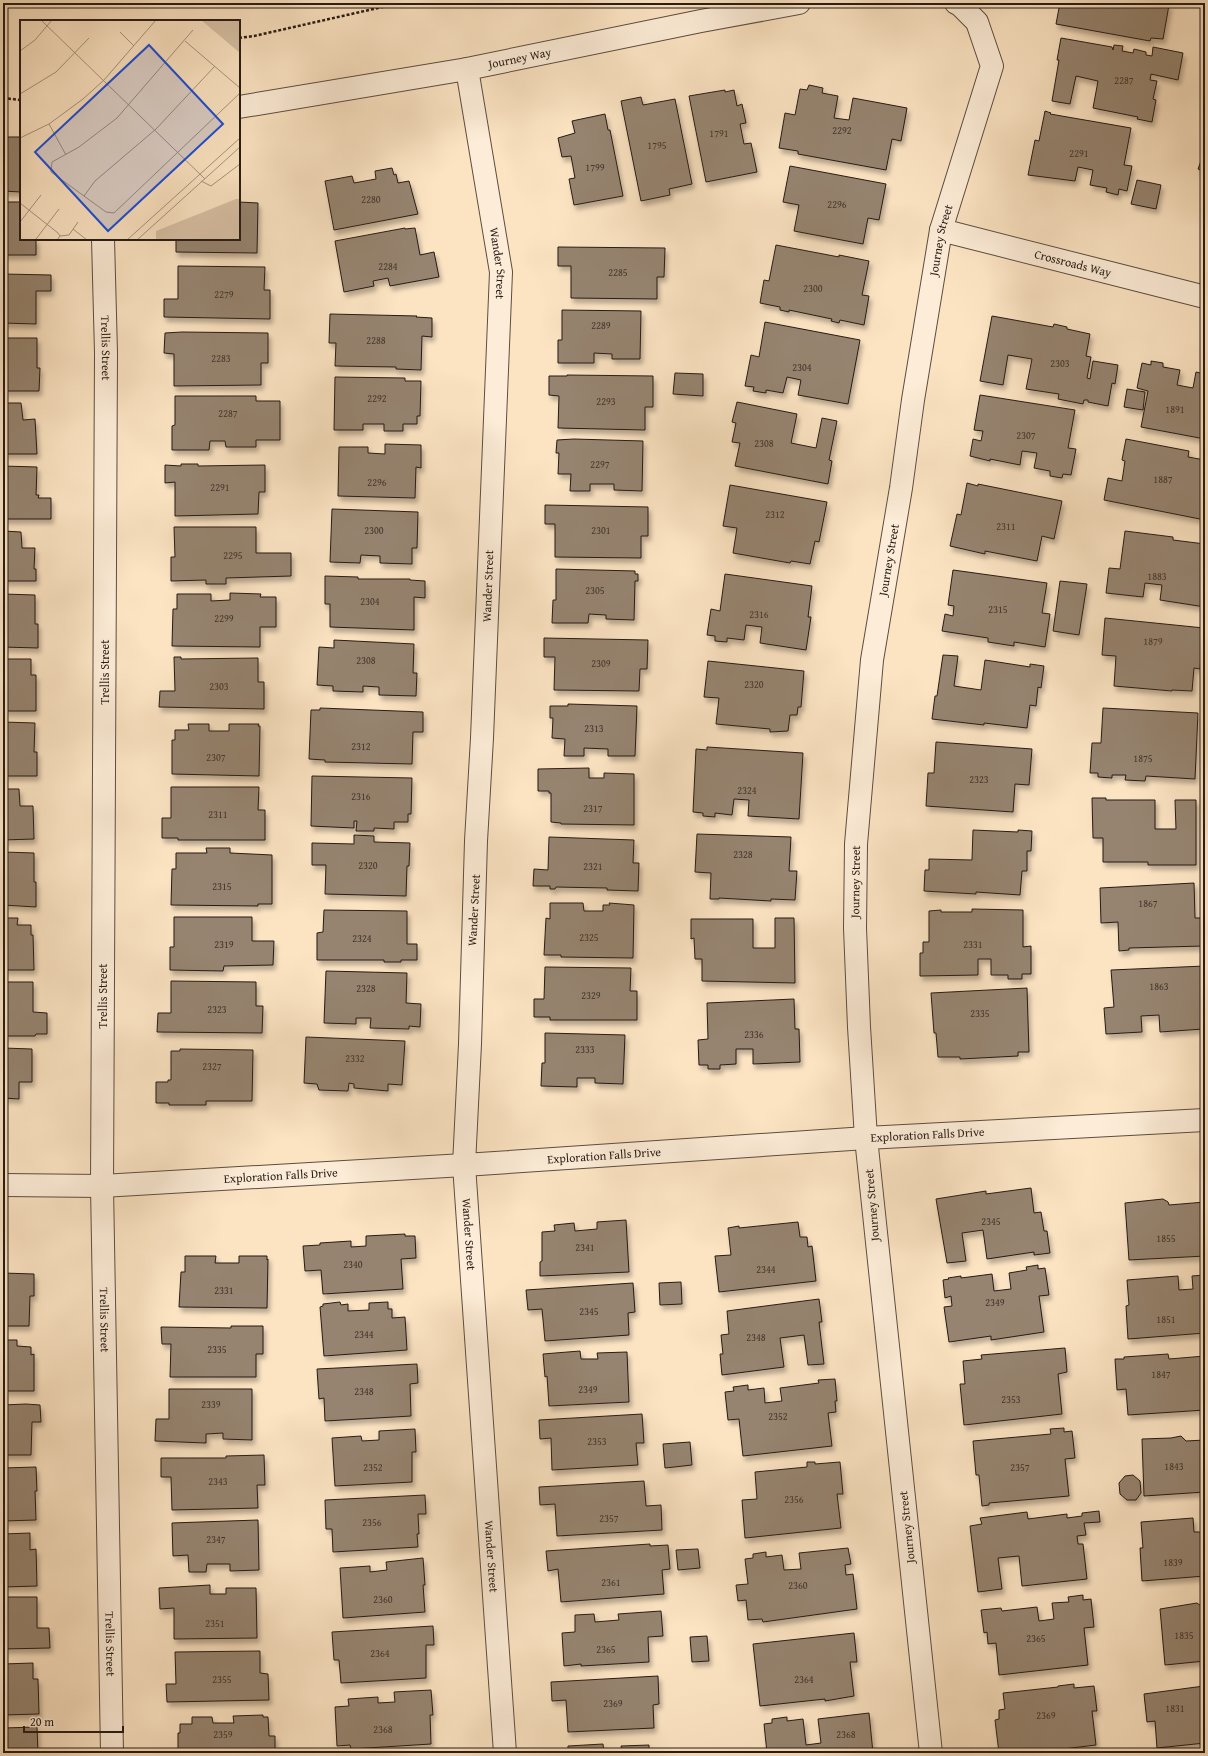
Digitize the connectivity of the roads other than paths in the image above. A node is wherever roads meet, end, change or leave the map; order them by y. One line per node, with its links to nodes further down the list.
1 (799, 3): 3 (street, Journey Way)
2 (956, 3): 5 (street, Journey Street)
3 (467, 69): 4 (street, Journey Way); 10 (street, Wander Street)
4 (240, 107)
5 (941, 230): 7 (street, Crossroads Way); 9 (street, Journey Street)
6 (103, 240): 12 (street, Trellis Street)
7 (1205, 297)
8 (1205, 1120): 9 (street, Exploration Falls Drive)
9 (866, 1138): 10 (street, Exploration Falls Drive); 15 (street, Journey Street)
10 (464, 1165): 12 (street, Exploration Falls Drive); 14 (street, Wander Street)
11 (3, 1185): 12 (street, Exploration Falls Drive)
12 (102, 1186): 13 (street, Trellis Street)
13 (112, 1753)
14 (505, 1753)
15 (931, 1753)

